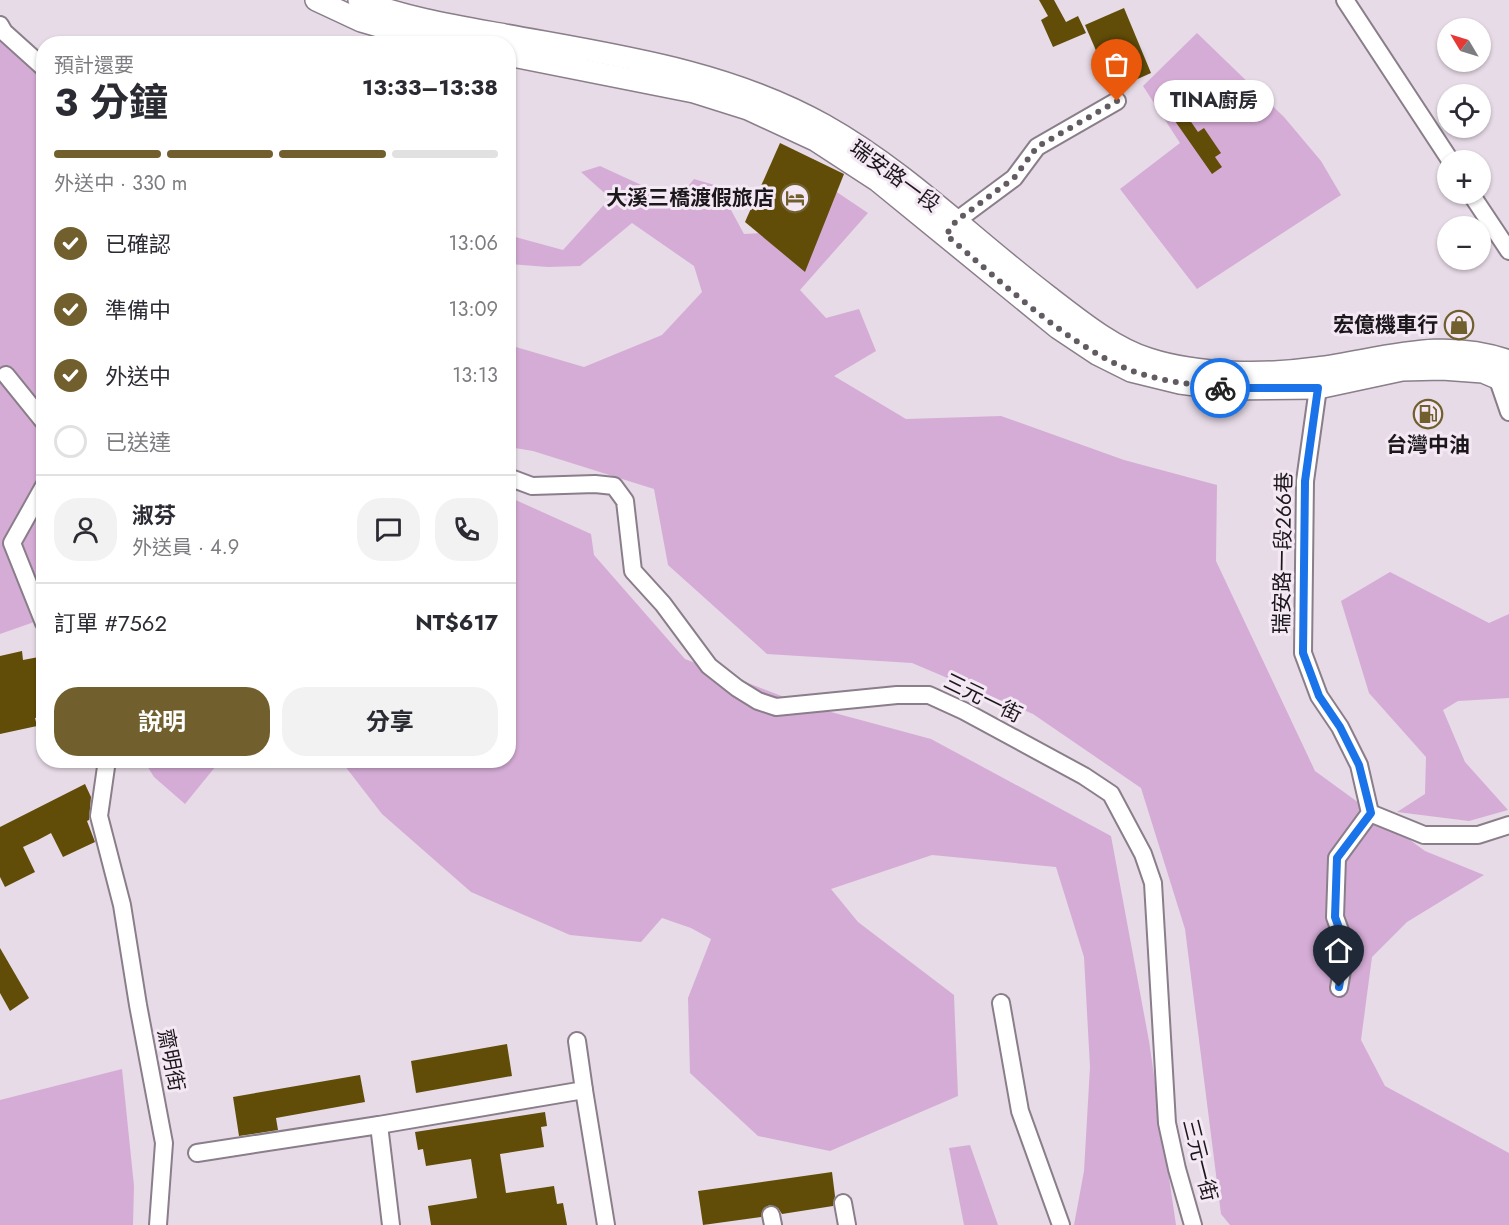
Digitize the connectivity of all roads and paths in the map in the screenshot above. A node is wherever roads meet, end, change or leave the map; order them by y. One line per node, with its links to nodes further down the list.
1 (316, 0): 5 (main road)
2 (359, 0): 6 (main road, 瑞安路一段)
3 (1345, 0): 11 (street)
4 (0, 25): 9 (street)
5 (412, 36)
6 (508, 36)
7 (516, 37): 13 (main road, 瑞安路一段)
8 (516, 56): 13 (main road, 瑞安路一段)
9 (36, 61)
10 (1117, 101): 13 (street)
11 (1443, 150)
12 (1478, 204): 14 (street)
13 (951, 228): 15 (main road, 瑞安路一段); 17 (main road, 瑞安路一段)
14 (1509, 251)
15 (1501, 367): 17 (main road, 瑞安路一段); 19 (street)
16 (6, 375): 18 (street)
17 (1318, 388): 24 (street, 瑞安路一段266巷)
18 (36, 412)
19 (1509, 412)
20 (516, 480): 38 (street, 三元一街)
21 (36, 500): 22 (street)
22 (36, 603)
23 (106, 768): 33 (street, 齋明街)
24 (1371, 813): 25 (street); 26 (street)
25 (1509, 825)
26 (1339, 987)
27 (1001, 1003): 37 (street)
28 (577, 1041): 29 (street)
29 (584, 1090): 30 (street); 35 (street)
30 (379, 1125): 31 (street); 34 (street)
31 (197, 1152)
32 (843, 1203): 36 (street)
33 (158, 1225)
34 (390, 1225)
35 (606, 1225)
36 (847, 1225)
37 (1061, 1225)
38 (1194, 1225)

